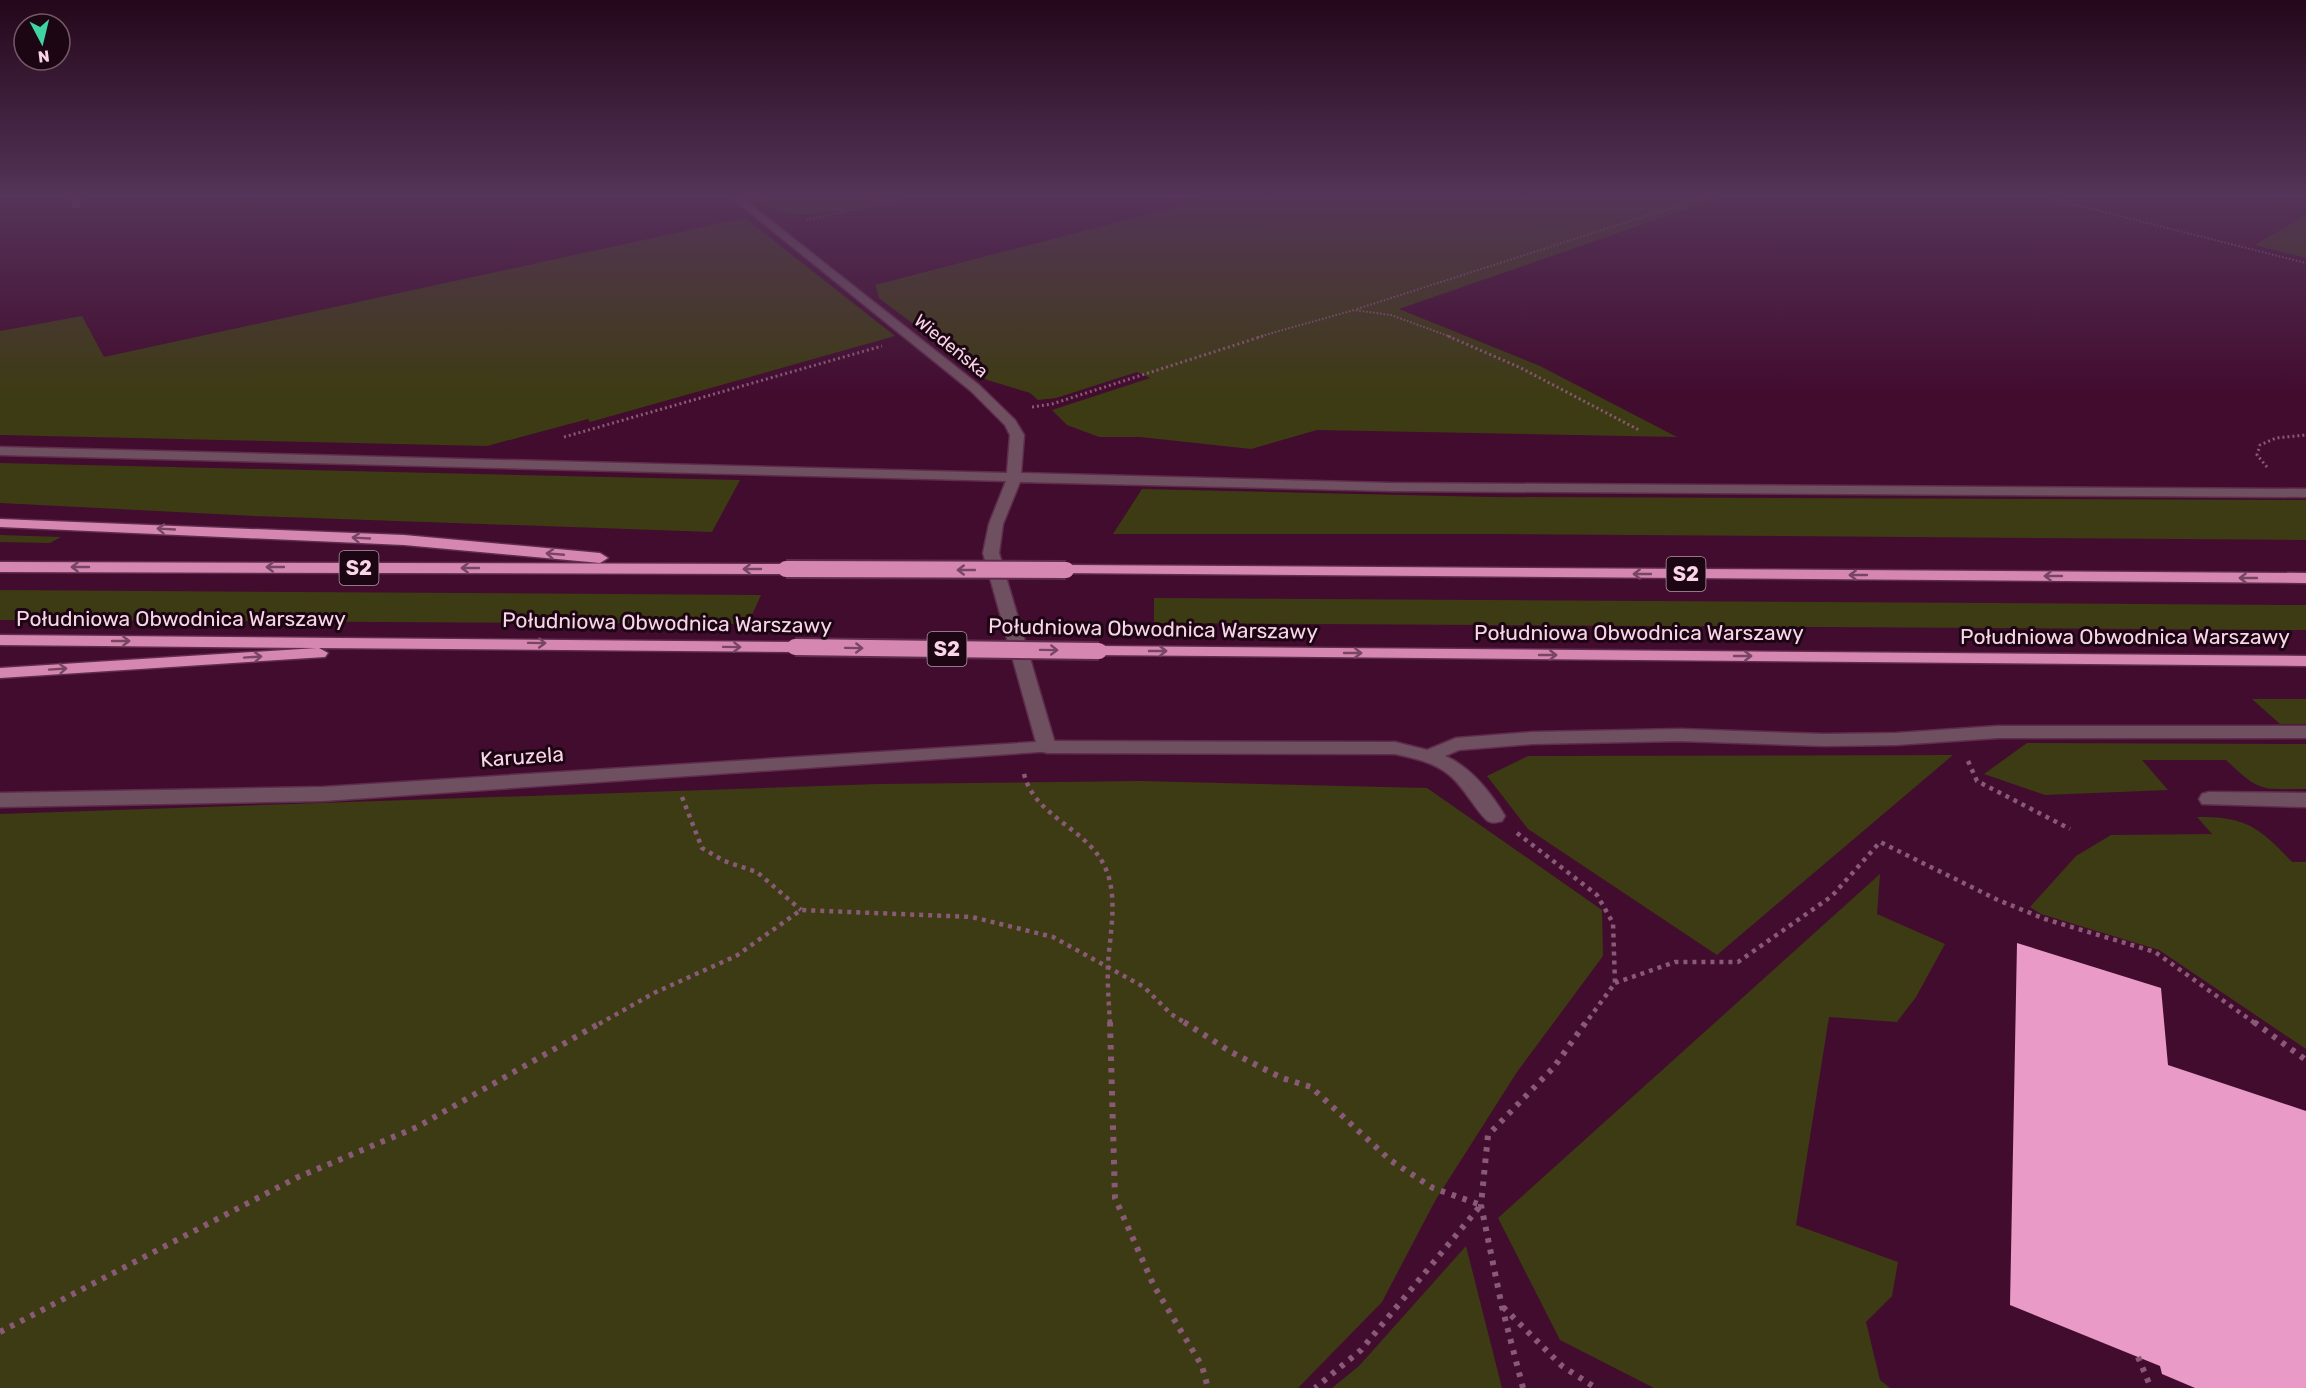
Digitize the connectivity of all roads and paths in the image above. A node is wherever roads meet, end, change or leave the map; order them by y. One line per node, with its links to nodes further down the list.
1 (817, 263): 4 (street, Wiedeńska)
2 (1501, 263): 3 (path)
3 (1354, 310): 5 (path); 7 (path)
4 (912, 338): 5 (street, Wiedeńska); 6 (path)
5 (997, 409): 10 (street, Wiedeńska)
6 (599, 427)
7 (1639, 430)
8 (2306, 435): 11 (path)
9 (0, 451): 10 (street)
10 (1014, 478): 11 (street); 22 (street, Wiedeńska)
11 (2304, 493)
12 (0, 523): 14 (highway, one-way to 12)
13 (0, 567): 14 (highway, S2, one-way to 13)
14 (718, 568): 15 (highway, S2, one-way to 14, bridge)
15 (2306, 578)
16 (0, 640): 17 (highway, Południowa Obwodnica Warszawy / S2, one-way to 17)
17 (478, 643): 18 (highway, Południowa Obwodnica Warszawy / S2, one-way to 18, bridge); 19 (highway, one-way to 17)
18 (2306, 661)
19 (0, 673)
20 (1998, 732): 21 (street); 24 (street); 30 (path)
21 (2306, 732)
22 (1047, 747): 23 (street, Karuzela); 24 (street, Karuzela)
23 (1018, 749): 25 (street, Karuzela); 32 (path)
24 (1431, 755): 29 (street)
25 (672, 771): 26 (street, Karuzela); 31 (path)
26 (0, 800)
27 (2209, 800): 28 (street)
28 (2306, 800)
29 (1495, 816): 33 (path)
30 (2070, 829)
31 (801, 910): 32 (path); 37 (path)
32 (1108, 967): 35 (path); 39 (path)
33 (1615, 982): 34 (path); 35 (path)
34 (2306, 1060)
35 (1482, 1205): 36 (path); 40 (path)
36 (1502, 1307): 41 (path); 42 (path)
37 (0, 1332)
38 (2138, 1357): 43 (path)
39 (1208, 1388)
40 (1315, 1388)
41 (1523, 1388)
42 (1596, 1388)
43 (2151, 1388)

